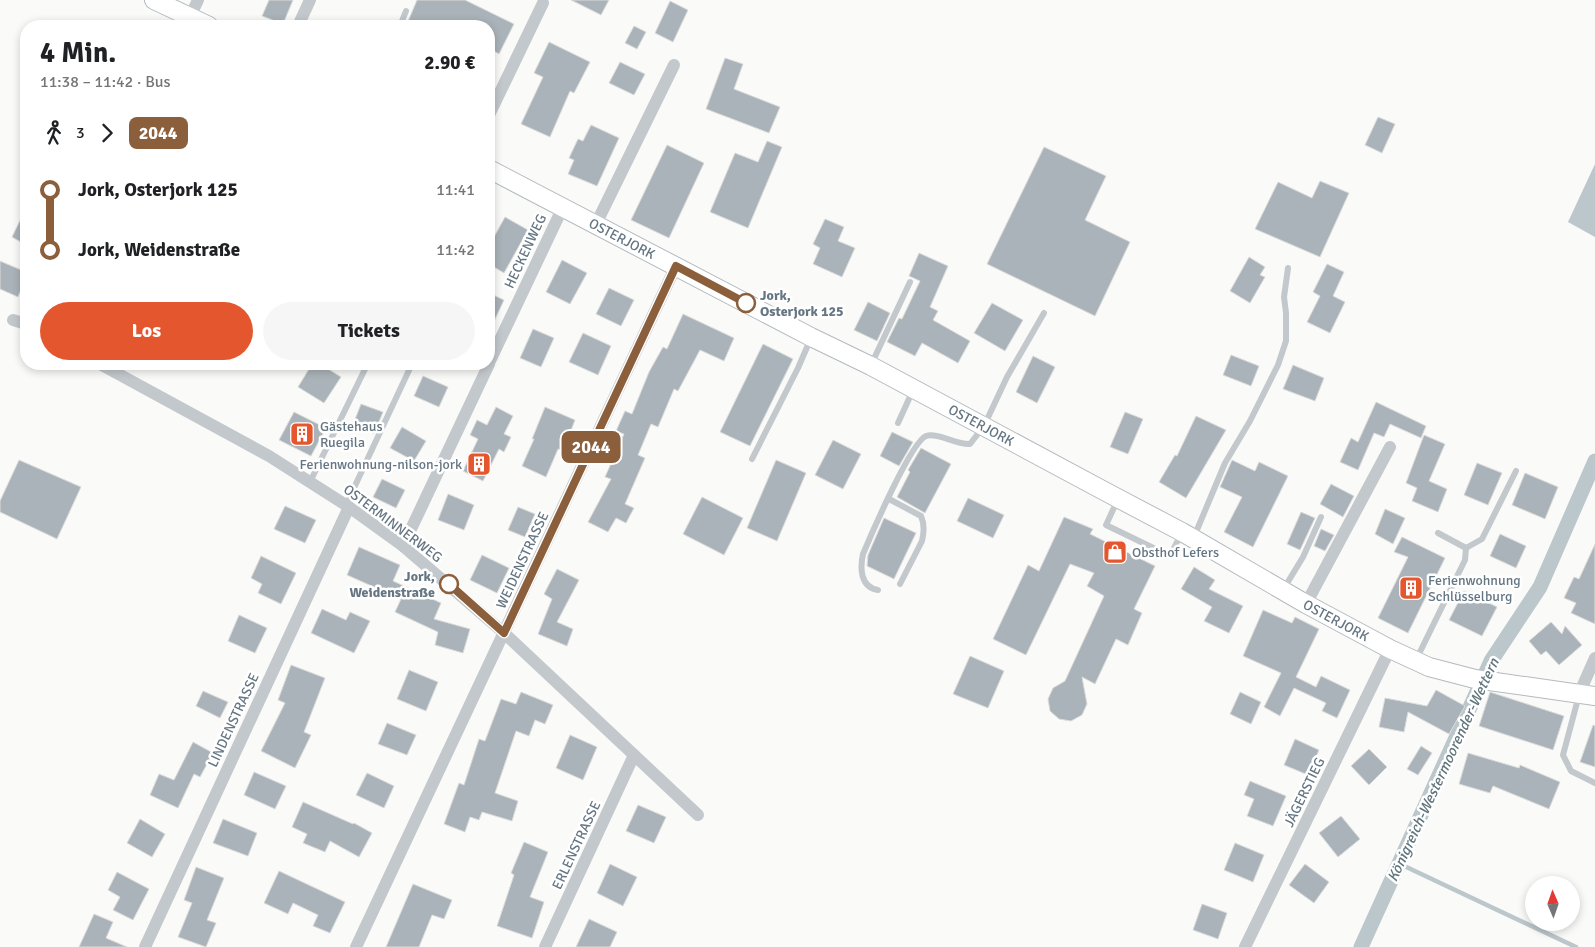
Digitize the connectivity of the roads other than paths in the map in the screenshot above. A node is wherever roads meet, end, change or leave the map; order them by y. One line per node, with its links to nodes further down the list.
1 (154, 0): 6 (main road)
2 (198, 0): 7 (street)
3 (310, 0): 8 (street)
4 (540, 2): 11 (street)
5 (406, 11): 9 (lane)
6 (189, 20)
7 (191, 20)
8 (301, 20)
9 (402, 20)
10 (674, 65): 14 (street)
11 (495, 102)
12 (495, 172): 13 (main road, OSTERJORK)
13 (563, 207): 14 (main road, OSTERJORK); 22 (street, HECKENWEG)
14 (596, 224): 15 (main road, OSTERJORK)
15 (676, 266): 21 (main road, OSTERJORK); 47 (street, WEIDENSTRASSE)
16 (1288, 268): 40 (lane)
17 (910, 282): 23 (lane)
18 (1044, 313): 30 (lane)
19 (13, 320): 20 (street)
20 (20, 322)
21 (811, 337): 23 (main road, OSTERJORK); 32 (lane)
22 (495, 351)
23 (871, 366): 28 (main road, OSTERJORK)
24 (111, 370): 34 (street, OSTERMINNERWEG)
25 (365, 370): 34 (lane)
26 (409, 370): 37 (lane)
27 (486, 370): 41 (street, HECKENWEG)
28 (914, 389): 29 (lane); 30 (main road, OSTERJORK)
29 (898, 423)
30 (984, 426): 35 (main road, OSTERJORK); 36 (lane)
31 (1390, 448): 46 (street)
32 (752, 459)
33 (1516, 471): 42 (lane)
34 (310, 482): 37 (street, OSTERMINNERWEG)
35 (1119, 498): 40 (main road, OSTERJORK); 40 (lane)
36 (889, 499): 43 (lane); 44 (lane)
37 (348, 506): 41 (street, OSTERMINNERWEG); 55 (street, LINDENSTRASSE)
38 (1321, 517): 45 (lane)
39 (1438, 533): 42 (lane)
40 (1188, 535): 45 (main road, OSTERJORK)
41 (403, 546): 47 (street, OSTERMINNERWEG)
42 (1466, 548): 50 (lane)
43 (900, 584)
44 (878, 590)
45 (1283, 591): 46 (main road, OSTERJORK)
46 (1306, 604): 48 (main road, OSTERJORK)
47 (504, 633): 52 (street, OSTERMINNERWEG); 56 (street, WEIDENSTRASSE)
48 (1390, 649): 50 (main road, OSTERJORK); 58 (street, JÄGERSTIEG)
49 (1595, 658): 51 (street)
50 (1415, 661): 51 (main road, OSTERJORK)
51 (1587, 695): 53 (lane)
52 (634, 755): 54 (street, OSTERMINNERWEG); 57 (street, ERLENSTRASSE)
53 (1595, 783)
54 (698, 815)
55 (145, 947)
56 (356, 947)
57 (545, 947)
58 (1245, 947)

